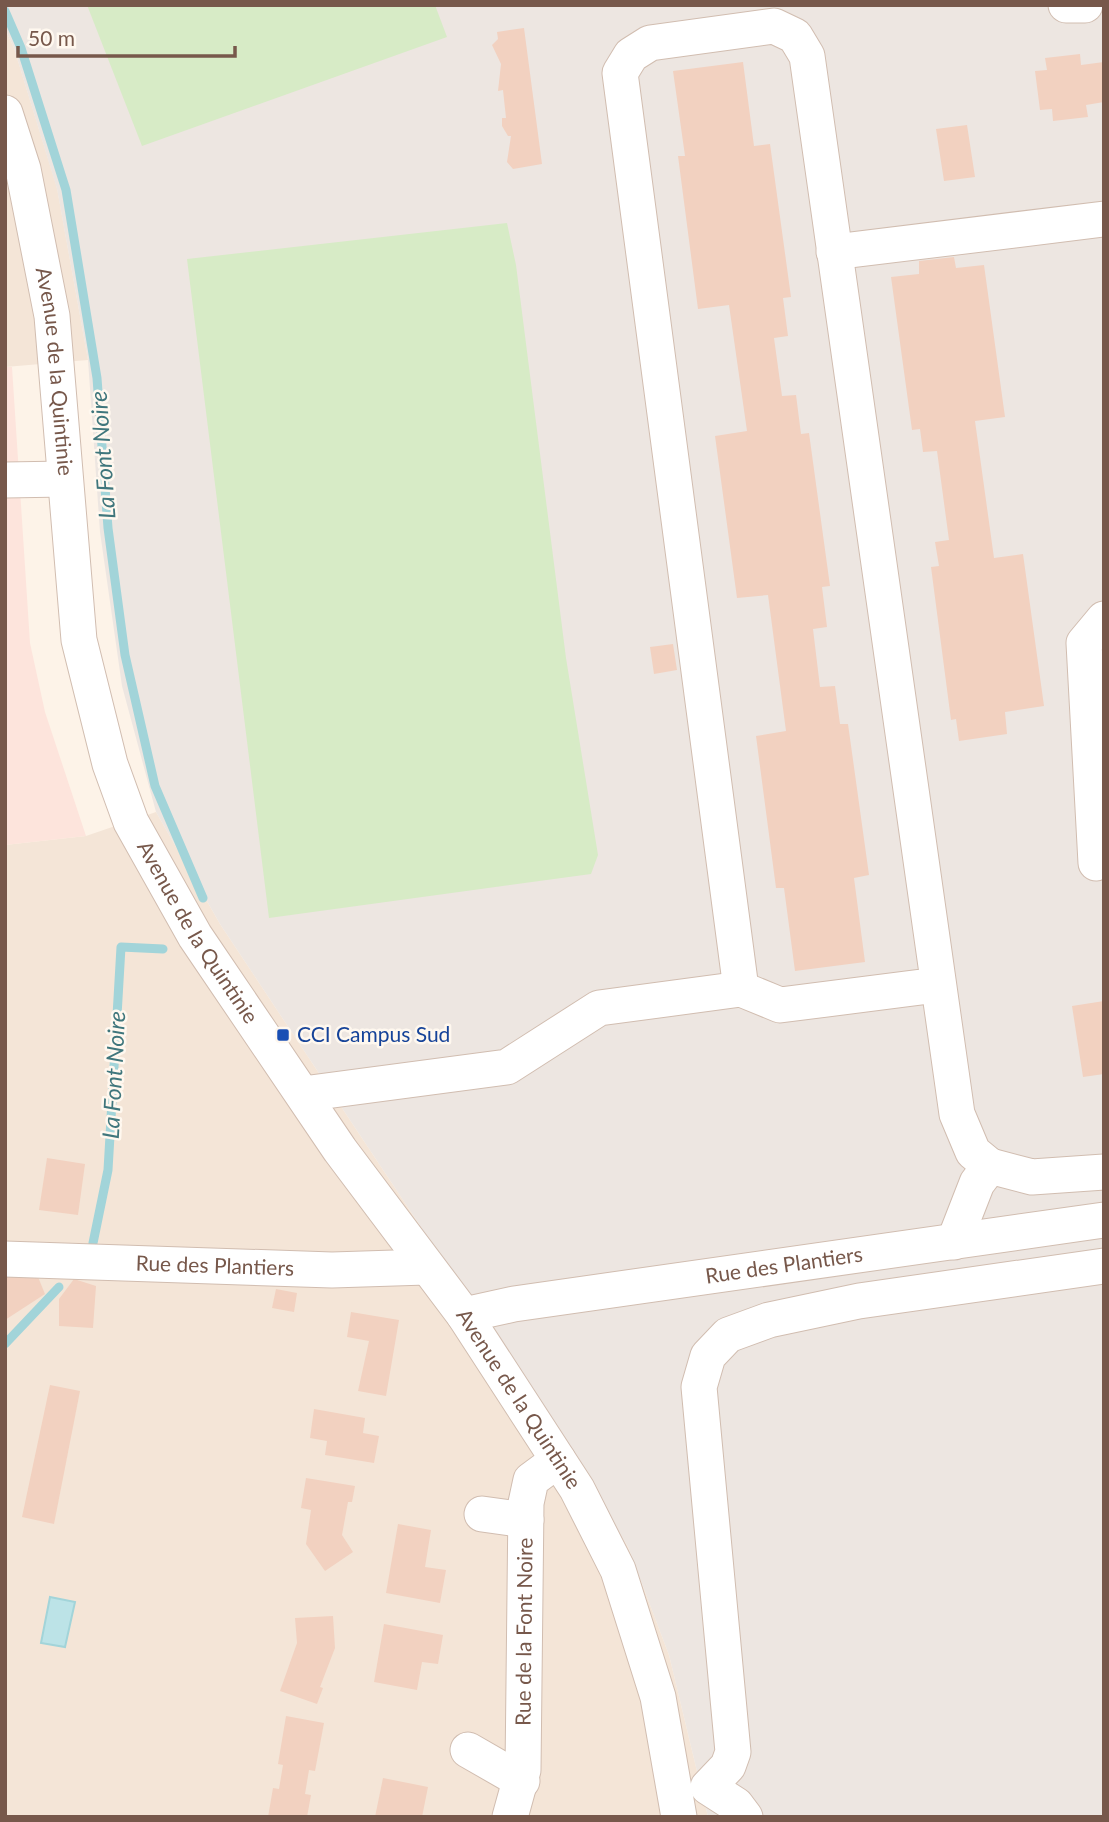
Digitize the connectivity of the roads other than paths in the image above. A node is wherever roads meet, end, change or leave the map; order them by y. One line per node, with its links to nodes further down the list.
1 (1066, 5): 2 (street)
2 (1085, 5)
3 (5, 113): 6 (street, Avenue de la Quintinie)
4 (1104, 219): 5 (street)
5 (834, 252): 10 (street); 11 (street)
6 (65, 479): 7 (street); 12 (street, Avenue de la Quintinie)
7 (5, 480)
8 (1104, 619): 9 (street)
9 (1096, 863)
10 (937, 985): 11 (street); 13 (street)
11 (741, 989): 12 (street)
12 (303, 1094): 19 (street, Avenue de la Quintinie)
13 (990, 1166): 14 (street); 16 (street)
14 (1104, 1172)
15 (1104, 1220): 16 (street, Rue des Plantiers)
16 (954, 1242): 20 (street, Rue des Plantiers)
17 (5, 1259): 19 (street, Rue des Plantiers)
18 (1104, 1266): 26 (street)
19 (426, 1268): 20 (street, Avenue de la Quintinie)
20 (464, 1315): 21 (street, Avenue de la Quintinie)
21 (558, 1460): 23 (street, Rue de la Font Noire); 26 (street, Avenue de la Quintinie)
22 (482, 1514): 23 (street)
23 (526, 1520): 25 (street, Rue de la Font Noire)
24 (468, 1750): 25 (street)
25 (522, 1782): 27 (street, Rue de la Font Noire)
26 (688, 1798): 28 (street)
27 (510, 1817)
28 (745, 1817)

